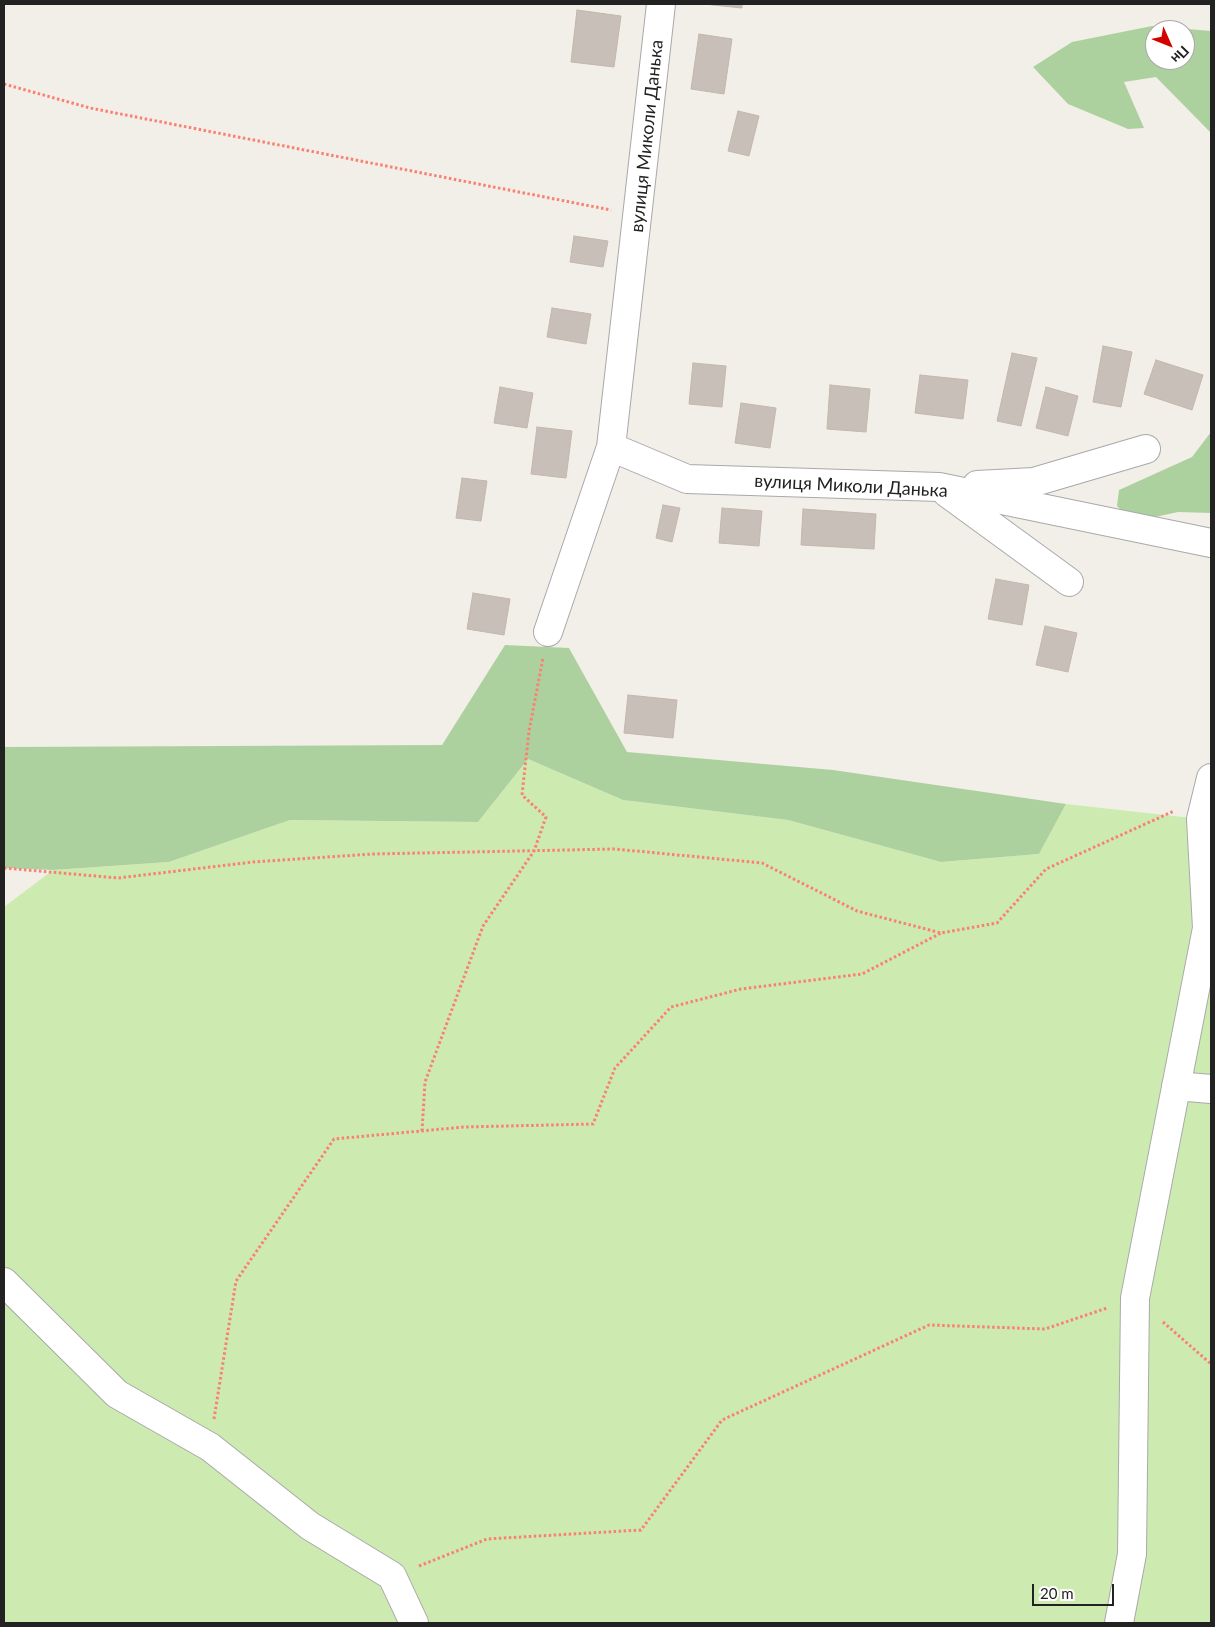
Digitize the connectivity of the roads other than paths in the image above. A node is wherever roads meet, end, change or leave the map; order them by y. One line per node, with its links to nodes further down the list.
1 (661, 4): 2 (street, вулиця Миколи Данька)
2 (611, 447): 4 (street, вулиця Миколи Данька); 7 (street, вулиця Миколи Данька)
3 (1146, 449): 4 (street)
4 (939, 487): 5 (street, вулиця Миколи Данька); 6 (street)
5 (1211, 543)
6 (1069, 582)
7 (548, 632)
8 (1209, 788): 9 (street)
9 (1209, 928): 10 (street)
10 (1176, 1086): 11 (street); 14 (street)
11 (1211, 1089)
12 (4, 1282): 13 (street)
13 (414, 1623)
14 (1119, 1623)

